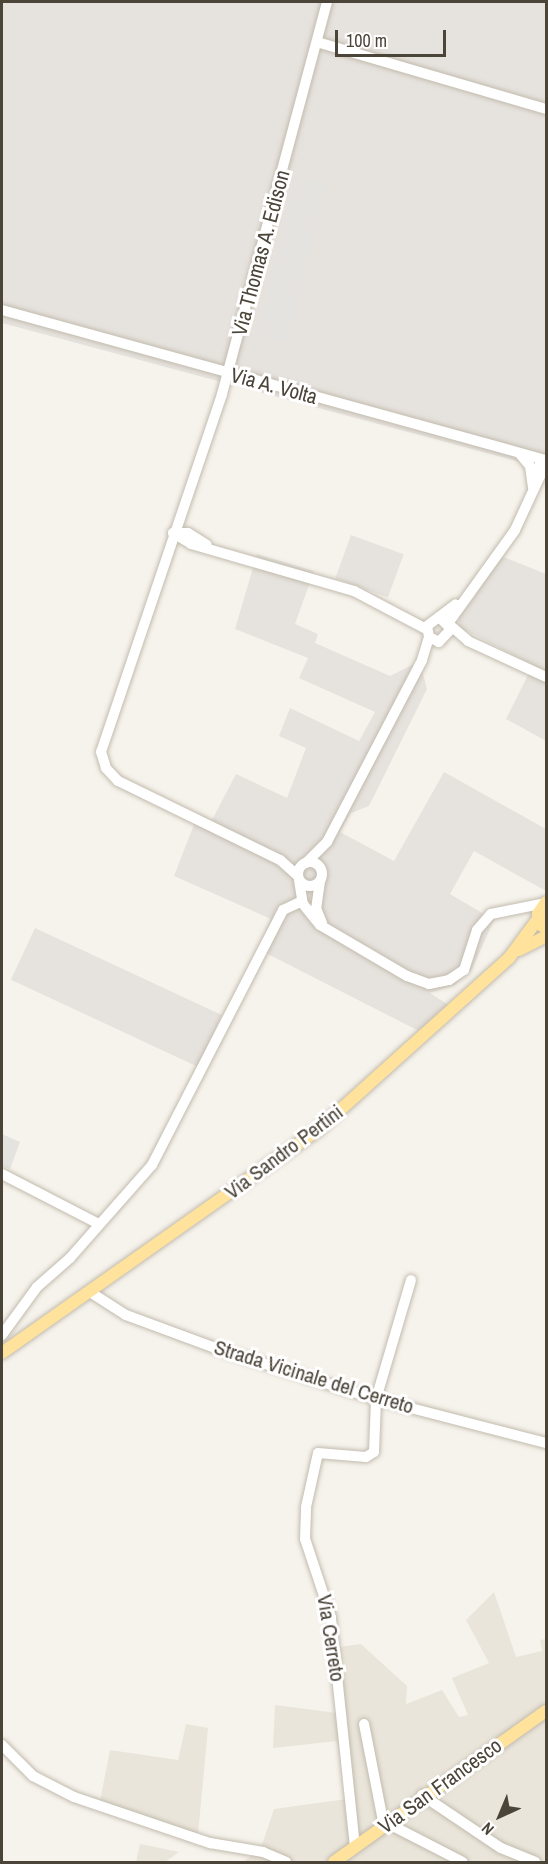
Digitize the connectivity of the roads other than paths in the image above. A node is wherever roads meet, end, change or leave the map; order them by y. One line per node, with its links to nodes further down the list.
1 (327, 2): 2 (street, Via Thomas A. Edison)
2 (317, 42): 3 (street); 5 (street, Via Thomas A. Edison)
3 (546, 109)
4 (2, 310): 5 (street, Via A. Volta)
5 (228, 374): 6 (street, Via A. Volta); 9 (street, Via Thomas A. Edison)
6 (520, 453): 7 (street, Via A. Volta); 8 (street)
7 (543, 460): 8 (street)
8 (539, 474): 14 (street)
9 (184, 501): 10 (street, Via Thomas A. Edison); 11 (street)
10 (173, 533): 11 (street); 12 (street, Via Thomas A. Edison)
11 (192, 540): 12 (street); 13 (street)
12 (163, 566): 19 (street, Via Thomas A. Edison)
13 (406, 615): 14 (street); 15 (street)
14 (443, 621): 15 (street); 15 (street); 16 (street)
15 (435, 637): 16 (street); 18 (street)
16 (468, 641): 17 (street)
17 (546, 677)
18 (327, 842): 20 (street); 21 (street)
19 (280, 860): 20 (street); 22 (street)
20 (305, 863): 21 (street); 22 (street)
21 (321, 869): 23 (street)
22 (298, 878): 23 (street); 24 (street)
23 (320, 881): 29 (street)
24 (302, 901): 29 (street); 33 (street)
25 (546, 902): 26 (street); 27 (main road, Via Sandro Pertini)
26 (503, 908): 27 (street); 29 (street)
27 (538, 917): 28 (main road); 31 (main road, Via Sandro Pertini)
28 (546, 930)
29 (330, 932)
30 (546, 936): 31 (main road)
31 (513, 954): 35 (main road, Via Sandro Pertini)
32 (2, 1174): 33 (street)
33 (97, 1223): 36 (street)
34 (411, 1280): 38 (street, Via Cerreto)
35 (90, 1292): 37 (main road, Via Sandro Pertini); 38 (street, Strada Vicinale del Cerreto)
36 (2, 1335)
37 (2, 1353)
38 (376, 1400): 39 (street, Strada Vicinale del Cerreto); 45 (street, Via Cerreto)
39 (546, 1443)
40 (546, 1711): 43 (main road, Via San Francesco)
41 (364, 1724): 44 (street)
42 (2, 1745): 46 (street)
43 (422, 1796): 44 (main road, Via San Francesco); 49 (street)
44 (386, 1824): 45 (main road, Via San Francesco); 48 (street)
45 (355, 1847): 47 (main road, Via San Francesco)
46 (286, 1863)
47 (334, 1863)
48 (463, 1863)
49 (535, 1863)

